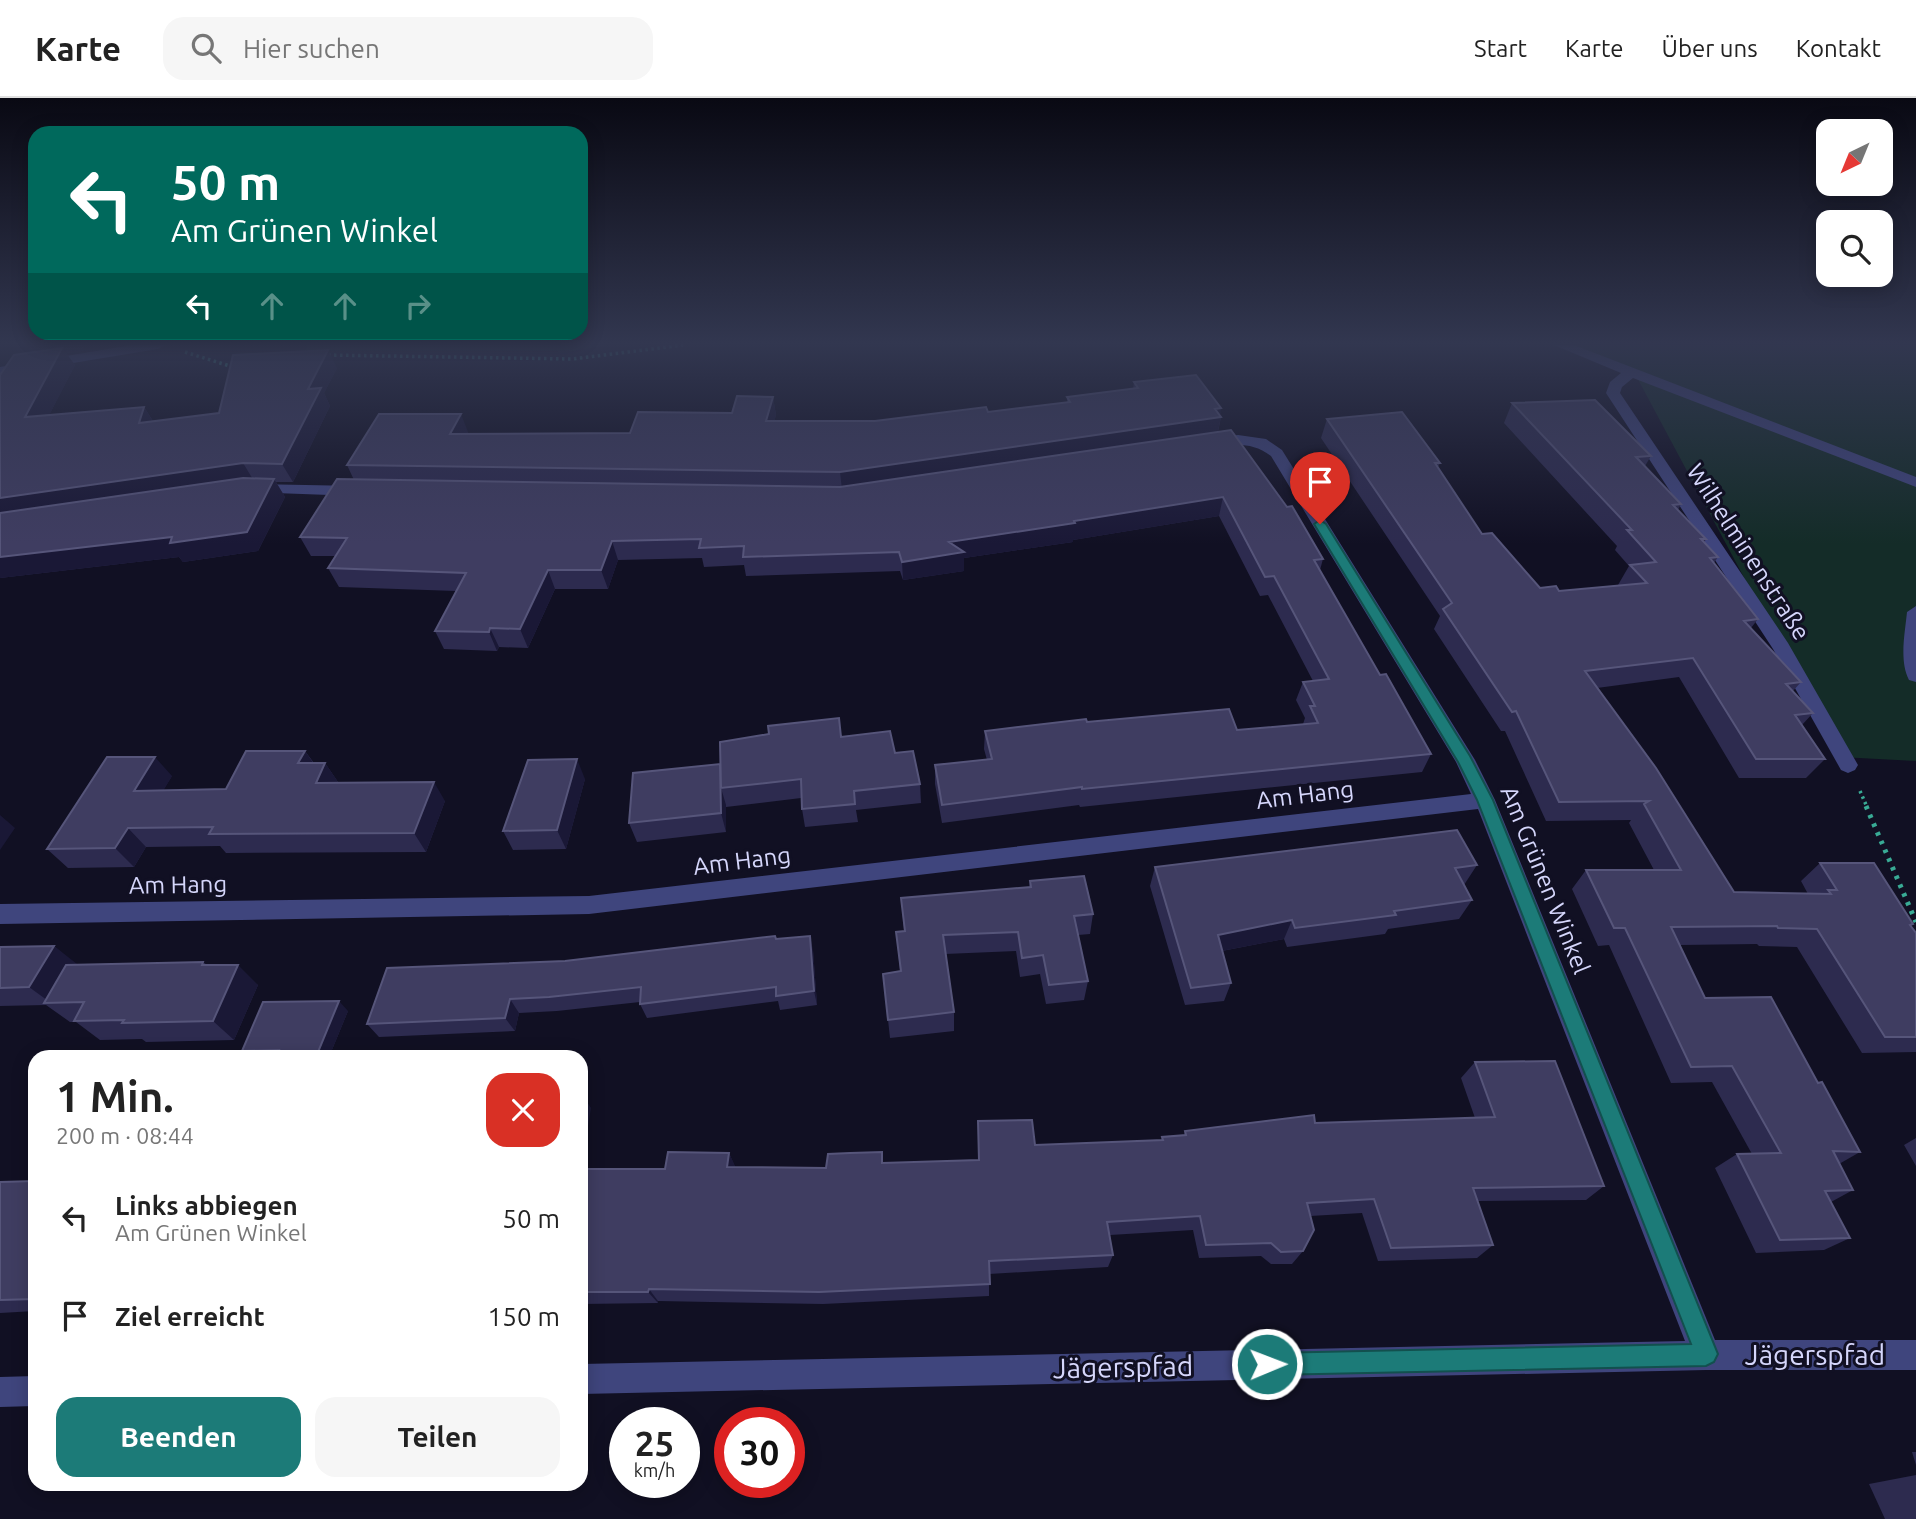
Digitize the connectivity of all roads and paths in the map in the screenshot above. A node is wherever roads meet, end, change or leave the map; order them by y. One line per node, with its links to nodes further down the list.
1 (1626, 411): 9 (street, Wilhelminenstraße)
2 (1731, 411): 4 (street)
3 (1200, 445): 10 (street, Am Grünen Winkel)
4 (1916, 482)
5 (240, 491): 6 (street)
6 (377, 491)
7 (1916, 612): 8 (street)
8 (1916, 676)
9 (1848, 765): 12 (path)
10 (1485, 800): 11 (street, Am Hang); 13 (street, Am Grünen Winkel)
11 (0, 914)
12 (1916, 922)
13 (1706, 1354): 14 (street, Jägerspfad); 15 (street, Jägerspfad)
14 (1916, 1355)
15 (588, 1379)
16 (28, 1391): 17 (street)
17 (0, 1392)

